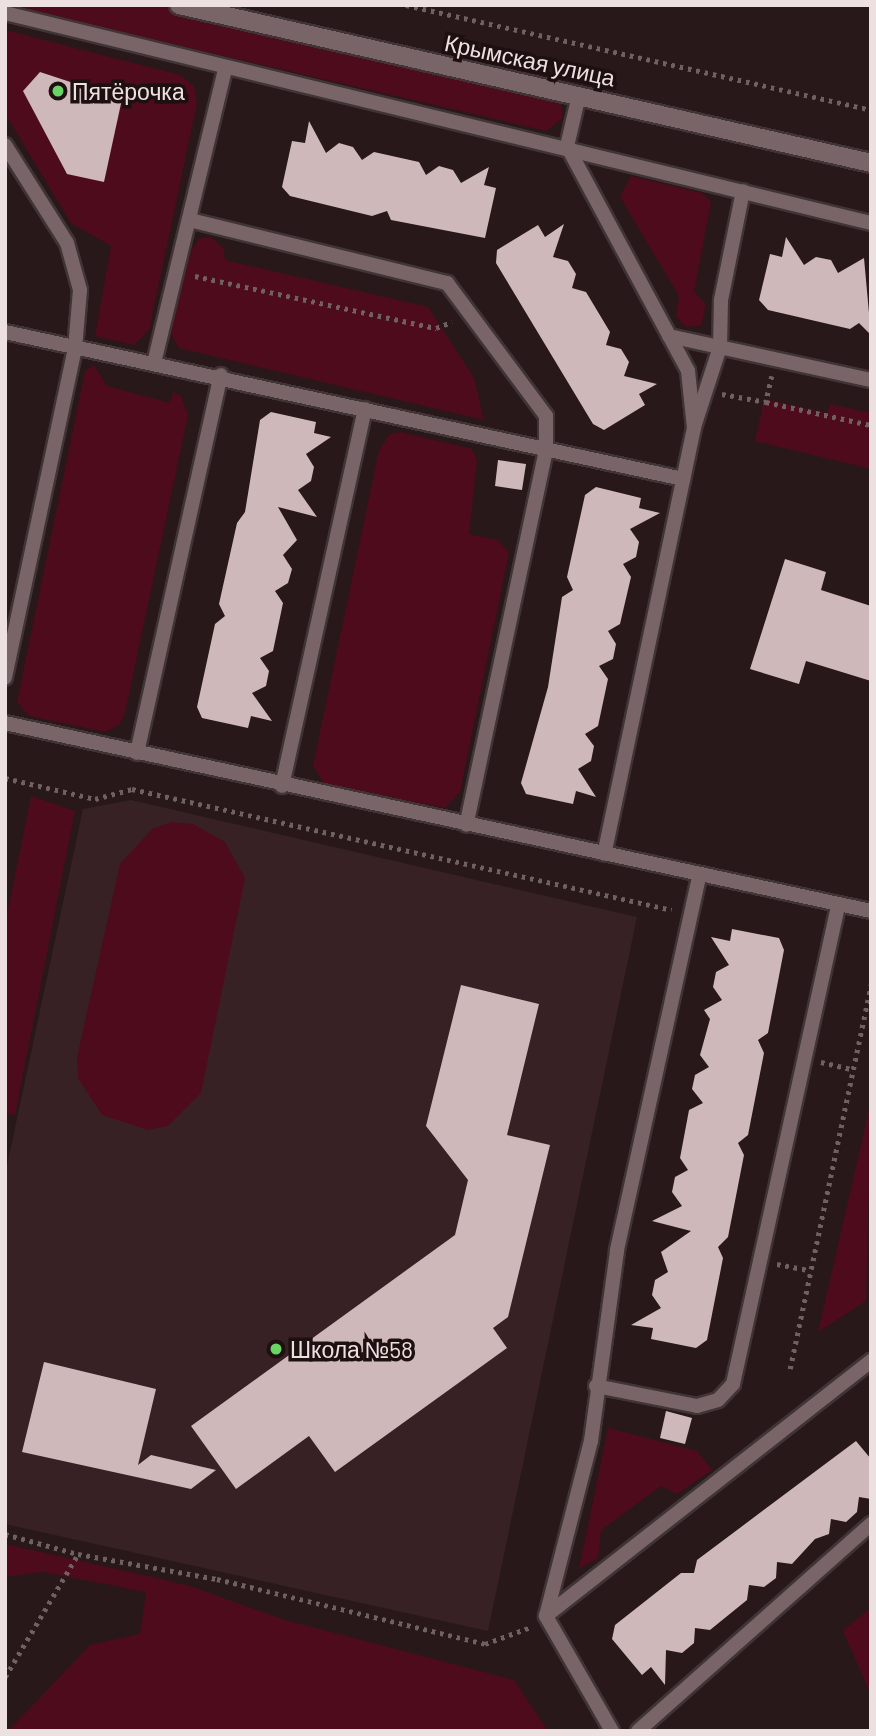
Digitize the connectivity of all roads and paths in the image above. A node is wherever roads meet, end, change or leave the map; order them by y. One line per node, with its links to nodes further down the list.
1 (179, 5): 5 (street, Крымская улица)
2 (406, 5): 6 (path)
3 (5, 13): 4 (lane)
4 (225, 69): 8 (lane); 11 (lane)
5 (579, 95): 8 (lane); 9 (street, Крымская улица)
6 (871, 110)
7 (5, 145): 18 (lane)
8 (568, 146): 10 (lane); 16 (lane)
9 (871, 163)
10 (743, 191): 12 (lane); 17 (lane)
11 (190, 219): 13 (lane); 14 (lane)
12 (871, 223)
13 (176, 272): 14 (path); 20 (lane)
14 (472, 314): 28 (lane)
15 (5, 332): 18 (lane)
16 (669, 336): 17 (lane); 27 (lane)
17 (720, 347): 19 (lane); 23 (lane)
18 (75, 348): 20 (lane); 30 (lane)
19 (777, 358): 22 (lane); 24 (path)
20 (154, 363): 21 (lane)
21 (221, 375): 25 (lane); 32 (lane)
22 (871, 380)
23 (710, 391): 24 (path); 27 (lane)
24 (766, 402): 26 (path)
25 (365, 409): 28 (lane); 34 (lane)
26 (871, 425)
27 (694, 428): 29 (lane)
28 (546, 450): 29 (lane); 35 (lane)
29 (683, 479): 36 (lane)
30 (5, 678)
31 (5, 723): 32 (lane)
32 (137, 753): 34 (lane)
33 (5, 778): 40 (path)
34 (282, 786): 35 (lane)
35 (466, 825): 36 (lane)
36 (604, 854): 37 (lane)
37 (700, 874): 38 (lane); 40 (lane)
38 (838, 905): 39 (lane); 42 (lane)
39 (871, 911)
40 (690, 914): 48 (lane)
41 (871, 984): 43 (path)
42 (807, 1059): 43 (path); 44 (lane)
43 (852, 1069): 45 (path)
44 (763, 1261): 45 (path); 48 (lane)
45 (809, 1270): 47 (path)
46 (871, 1361): 52 (lane)
47 (790, 1369)
48 (596, 1386): 52 (lane)
49 (871, 1524): 55 (lane)
50 (5, 1534): 51 (path)
51 (78, 1554): 52 (path); 53 (path)
52 (546, 1616): 54 (lane)
53 (5, 1677)
54 (612, 1731)
55 (639, 1731)

